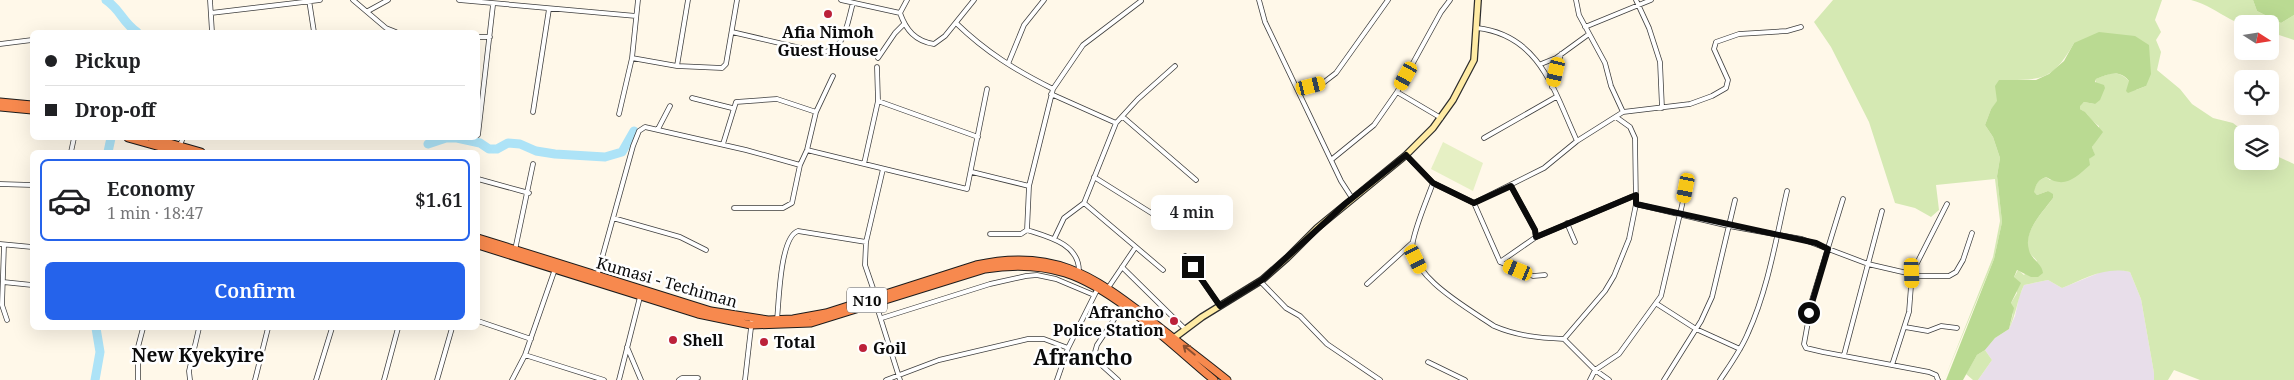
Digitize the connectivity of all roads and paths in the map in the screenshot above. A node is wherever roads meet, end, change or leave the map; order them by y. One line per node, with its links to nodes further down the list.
1 (210, 0): 27 (street)
2 (320, 0): 20 (street)
3 (353, 0): 26 (street)
4 (388, 0): 26 (street)
5 (459, 0): 23 (street)
6 (638, 0): 29 (street)
7 (688, 0): 49 (street)
8 (737, 0): 38 (street)
9 (842, 0): 22 (street)
10 (907, 0): 28 (street)
11 (974, 0): 30 (street)
12 (1044, 0): 47 (street)
13 (1259, 0): 56 (street)
14 (1388, 0): 56 (street)
15 (1450, 0): 59 (street)
16 (1478, 0): 34 (street)
17 (1576, 0): 32 (street)
18 (1636, 0): 24 (street)
19 (1651, 0): 24 (street)
20 (309, 1): 27 (street); 36 (street)
21 (1141, 1): 55 (street)
22 (853, 2): 28 (street); 38 (street)
23 (493, 5): 25 (street); 41 (street)
24 (1639, 5): 32 (street); 69 (street)
25 (549, 9): 29 (street); 71 (street)
26 (368, 11): 37 (street)
27 (211, 13): 35 (street)
28 (900, 13): 31 (street)
29 (636, 16): 45 (street)
30 (956, 22): 31 (street); 47 (street)
31 (904, 24): 46 (street)
32 (1586, 27): 39 (street)
33 (1801, 27): 69 (street)
34 (1477, 28): 48 (street); 78 (street)
35 (212, 30)
36 (314, 30)
37 (391, 30)
38 (732, 32): 49 (street)
39 (1589, 34): 44 (street); 73 (street)
40 (480, 37): 41 (street)
41 (490, 37): 58 (street)
42 (30, 40): 43 (street)
43 (0, 44)
44 (1561, 54): 48 (street); 53 (street)
45 (632, 58): 49 (street); 74 (street)
46 (878, 58)
47 (1008, 64): 55 (street)
48 (1541, 64): 53 (street)
49 (677, 66)
50 (1175, 66): 75 (street)
51 (877, 67): 63 (street)
52 (834, 76): 72 (street)
53 (1552, 87): 61 (street)
54 (987, 89): 81 (street)
55 (1053, 89): 60 (street)
56 (1299, 89): 90 (street)
57 (480, 92): 58 (street)
58 (484, 92): 77 (street)
59 (1397, 92): 78 (street); 90 (street)
60 (1051, 94): 79 (street); 102 (street)
61 (1556, 97): 82 (street); 85 (street)
62 (692, 98): 68 (street)
63 (878, 101): 81 (street); 92 (street)
64 (0, 102): 65 (highway)
65 (30, 105)
66 (670, 106): 80 (street)
67 (0, 107): 70 (highway)
68 (732, 108): 72 (street); 86 (street)
69 (1662, 108): 73 (street)
70 (30, 110)
71 (533, 112)
72 (816, 112): 88 (street)
73 (1623, 112): 76 (street)
74 (619, 114)
75 (1123, 116): 79 (street); 98 (street)
76 (1616, 117): 85 (street); 107 (street)
77 (480, 118)
78 (1441, 118): 89 (street)
79 (1116, 123): 96 (street)
80 (658, 128): 86 (street); 119 (street)
81 (978, 136): 95 (street)
82 (1484, 138)
83 (136, 140): 87 (highway)
84 (156, 140): 87 (highway)
85 (1577, 140): 103 (street)
86 (722, 144): 93 (street)
87 (178, 150)
88 (807, 150): 92 (street); 93 (street)
89 (1406, 155): 99 (street); 108 (street)
90 (1331, 160): 108 (street)
91 (534, 164): 106 (street)
92 (864, 164): 94 (street)
93 (800, 165): 115 (street)
94 (883, 169): 95 (street); 129 (street)
95 (972, 172): 102 (street)
96 (1094, 178): 111 (street); 117 (street)
97 (480, 180): 106 (street)
98 (1196, 180)
99 (1433, 183): 112 (street); 131 (street)
100 (0, 184): 101 (street)
101 (30, 185)
102 (1029, 186): 122 (street)
103 (1511, 186): 112 (street); 126 (street)
104 (1686, 188): 118 (street)
105 (1787, 191): 125 (street)
106 (528, 193): 137 (street)
107 (1636, 195): 113 (street); 120 (street)
108 (1352, 198): 149 (street)
109 (1735, 200): 121 (street)
110 (1843, 200): 136 (street)
111 (1084, 203): 128 (street); 135 (street)
112 (1474, 203): 140 (street)
113 (1636, 204): 118 (street); 177 (street)
114 (1947, 204): 146 (street)
115 (734, 208)
116 (1882, 211): 141 (street)
117 (1154, 214)
118 (1680, 215): 121 (street); 157 (street)
119 (613, 218): 138 (street); 148 (street)
120 (1567, 223): 126 (street); 130 (street)
121 (1729, 226): 125 (street); 168 (street)
122 (1027, 230): 123 (street); 128 (street)
123 (990, 234)
124 (1972, 234): 146 (street)
125 (1777, 236): 136 (street); 180 (street)
126 (1536, 237): 140 (street)
127 (480, 239): 137 (highway, Kumasi - Techiman / N10)
128 (1054, 239): 145 (street)
129 (866, 242): 156 (street); 162 (street)
130 (1575, 242)
131 (1412, 243): 151 (street); 177 (street)
132 (2, 244): 134 (street); 150 (street)
133 (480, 246): 143 (highway, N10)
134 (30, 248)
135 (1135, 248): 142 (street); 144 (street)
136 (1828, 249): 141 (street); 182 (street)
137 (515, 250): 148 (highway, Kumasi - Techiman / N10)
138 (706, 250)
139 (1185, 256): 159 (street)
140 (1500, 262): 147 (street)
141 (1868, 264): 146 (street); 182 (street)
142 (1122, 267): 153 (street); 167 (street)
143 (554, 270): 155 (highway, N10); 176 (street)
144 (1163, 270)
145 (1079, 271): 153 (highway, Kumasi - Techiman / N10); 156 (highway, Kumasi - Techiman / N10)
146 (1912, 273): 165 (street)
147 (1545, 275)
148 (597, 276): 164 (highway, Kumasi - Techiman / N10)
149 (1260, 281): 159 (street); 205 (street)
150 (4, 282): 152 (street); 161 (street)
151 (1367, 284)
152 (30, 285)
153 (1108, 288): 175 (highway, Kumasi - Techiman / N10)
154 (1096, 292): 156 (highway, N10); 158 (highway, N10); 160 (street); 179 (street)
155 (640, 296): 164 (highway, N10); 178 (street)
156 (876, 300): 160 (street); 162 (highway, Kumasi - Techiman / N10); 164 (highway, N10)
157 (1657, 304): 168 (street); 185 (street)
158 (1123, 306): 202 (street); 203 (highway, N10)
159 (1220, 306): 167 (street)
160 (882, 318): 187 (street)
161 (7, 320)
162 (777, 320): 164 (highway, Kumasi - Techiman / N10)
163 (480, 322): 176 (street)
164 (751, 322): 199 (street)
165 (1905, 327): 166 (street); 184 (street)
166 (1957, 328)
167 (1186, 329): 175 (street)
168 (1696, 329): 180 (street); 209 (street)
169 (142, 330): 188 (street)
170 (199, 330): 189 (street)
171 (268, 330): 190 (street)
172 (331, 330): 191 (street)
173 (397, 330): 192 (street)
174 (451, 330): 193 (street)
175 (1174, 338): 204 (highway, Kumasi - Techiman / N10, one-way to 175)
176 (531, 339): 181 (street)
177 (1564, 339): 185 (street)
178 (627, 347): 196 (street); 197 (street)
179 (1068, 348): 187 (street); 201 (street)
180 (1740, 350): 210 (street)
181 (525, 355): 194 (street); 195 (street)
182 (1844, 355): 184 (street)
183 (1428, 362): 206 (street)
184 (1892, 365): 211 (street)
185 (1595, 370): 207 (street); 208 (street)
186 (698, 378): 198 (street)
187 (899, 378): 200 (street)
188 (138, 380)
189 (190, 380)
190 (255, 380)
191 (316, 380)
192 (384, 380)
193 (437, 380)
194 (512, 380)
195 (604, 380)
196 (619, 380)
197 (641, 380)
198 (679, 380)
199 (745, 380)
200 (886, 380)
201 (1057, 380)
202 (1118, 380)
203 (1214, 380)
204 (1227, 380)
205 (1380, 380)
206 (1465, 380)
207 (1590, 380)
208 (1609, 380)
209 (1664, 380)
210 (1720, 380)
211 (1938, 380)

